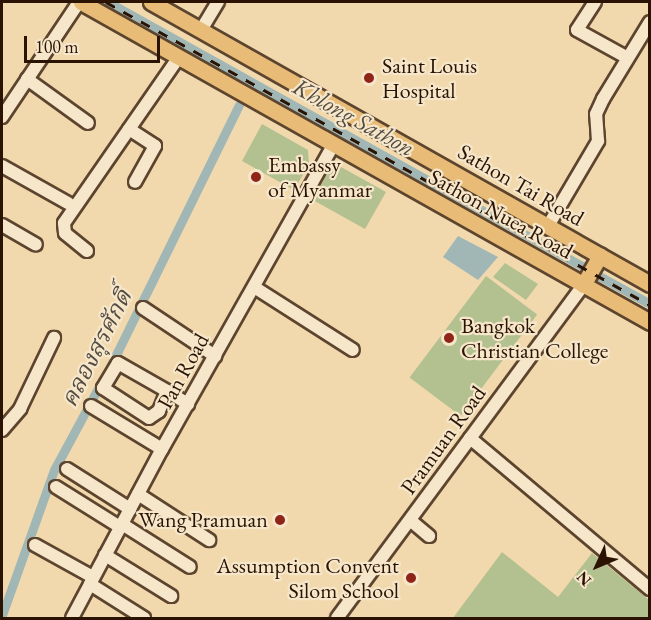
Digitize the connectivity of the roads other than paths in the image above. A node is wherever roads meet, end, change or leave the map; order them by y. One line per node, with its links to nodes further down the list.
1 (80, 2): 7 (main road, Sathon Nuea Road); 9 (street)
2 (151, 2): 6 (main road, Sathon Tai Road)
3 (218, 2): 6 (street)
4 (595, 2): 8 (street)
5 (648, 28): 8 (street)
6 (201, 30): 18 (main road, Sathon Tai Road)
7 (179, 57): 12 (street); 13 (main road, Sathon Nuea Road)
8 (626, 57): 18 (street)
9 (27, 79): 10 (street); 11 (street)
10 (2, 117)
11 (88, 123)
12 (129, 129): 15 (street); 20 (street)
13 (333, 146): 22 (main road, Sathon Nuea Road); 24 (street, Pan Road)
14 (2, 166): 16 (street)
15 (135, 182)
16 (68, 203)
17 (2, 225): 19 (street)
18 (548, 226): 21 (main road, Sathon Tai Road)
19 (36, 245)
20 (87, 251)
21 (598, 259): 22 (main road); 23 (main road, Sathon Tai Road)
22 (585, 282): 26 (main road, Sathon Nuea Road); 34 (street, Pramuan Road)
23 (650, 284)
24 (254, 287): 28 (street); 29 (street, Pan Road)
25 (143, 308): 29 (street)
26 (650, 322)
27 (54, 338): 33 (street)
28 (353, 350)
29 (215, 356): 31 (street, Pan Road)
30 (167, 391): 30 (street); 31 (street)
31 (188, 404): 35 (street, Pan Road)
32 (92, 406): 35 (street)
33 (2, 430)
34 (470, 438): 40 (street, Pramuan Road); 48 (street)
35 (162, 449): 38 (street, Pan Road)
36 (67, 469): 39 (street)
37 (56, 487): 41 (street)
38 (138, 494): 39 (street, Pan Road); 43 (street)
39 (130, 509): 41 (street, Pan Road)
40 (410, 520): 42 (street); 52 (street, Pramuan Road)
41 (121, 525): 45 (street, Pan Road); 46 (street)
42 (429, 536)
43 (209, 540)
44 (35, 545): 47 (street)
45 (105, 555): 47 (street, Pan Road); 49 (street)
46 (190, 567)
47 (92, 580): 50 (street, Pan Road); 51 (street)
48 (650, 589)
49 (171, 596)
50 (72, 618)
51 (144, 618)
52 (336, 618)

